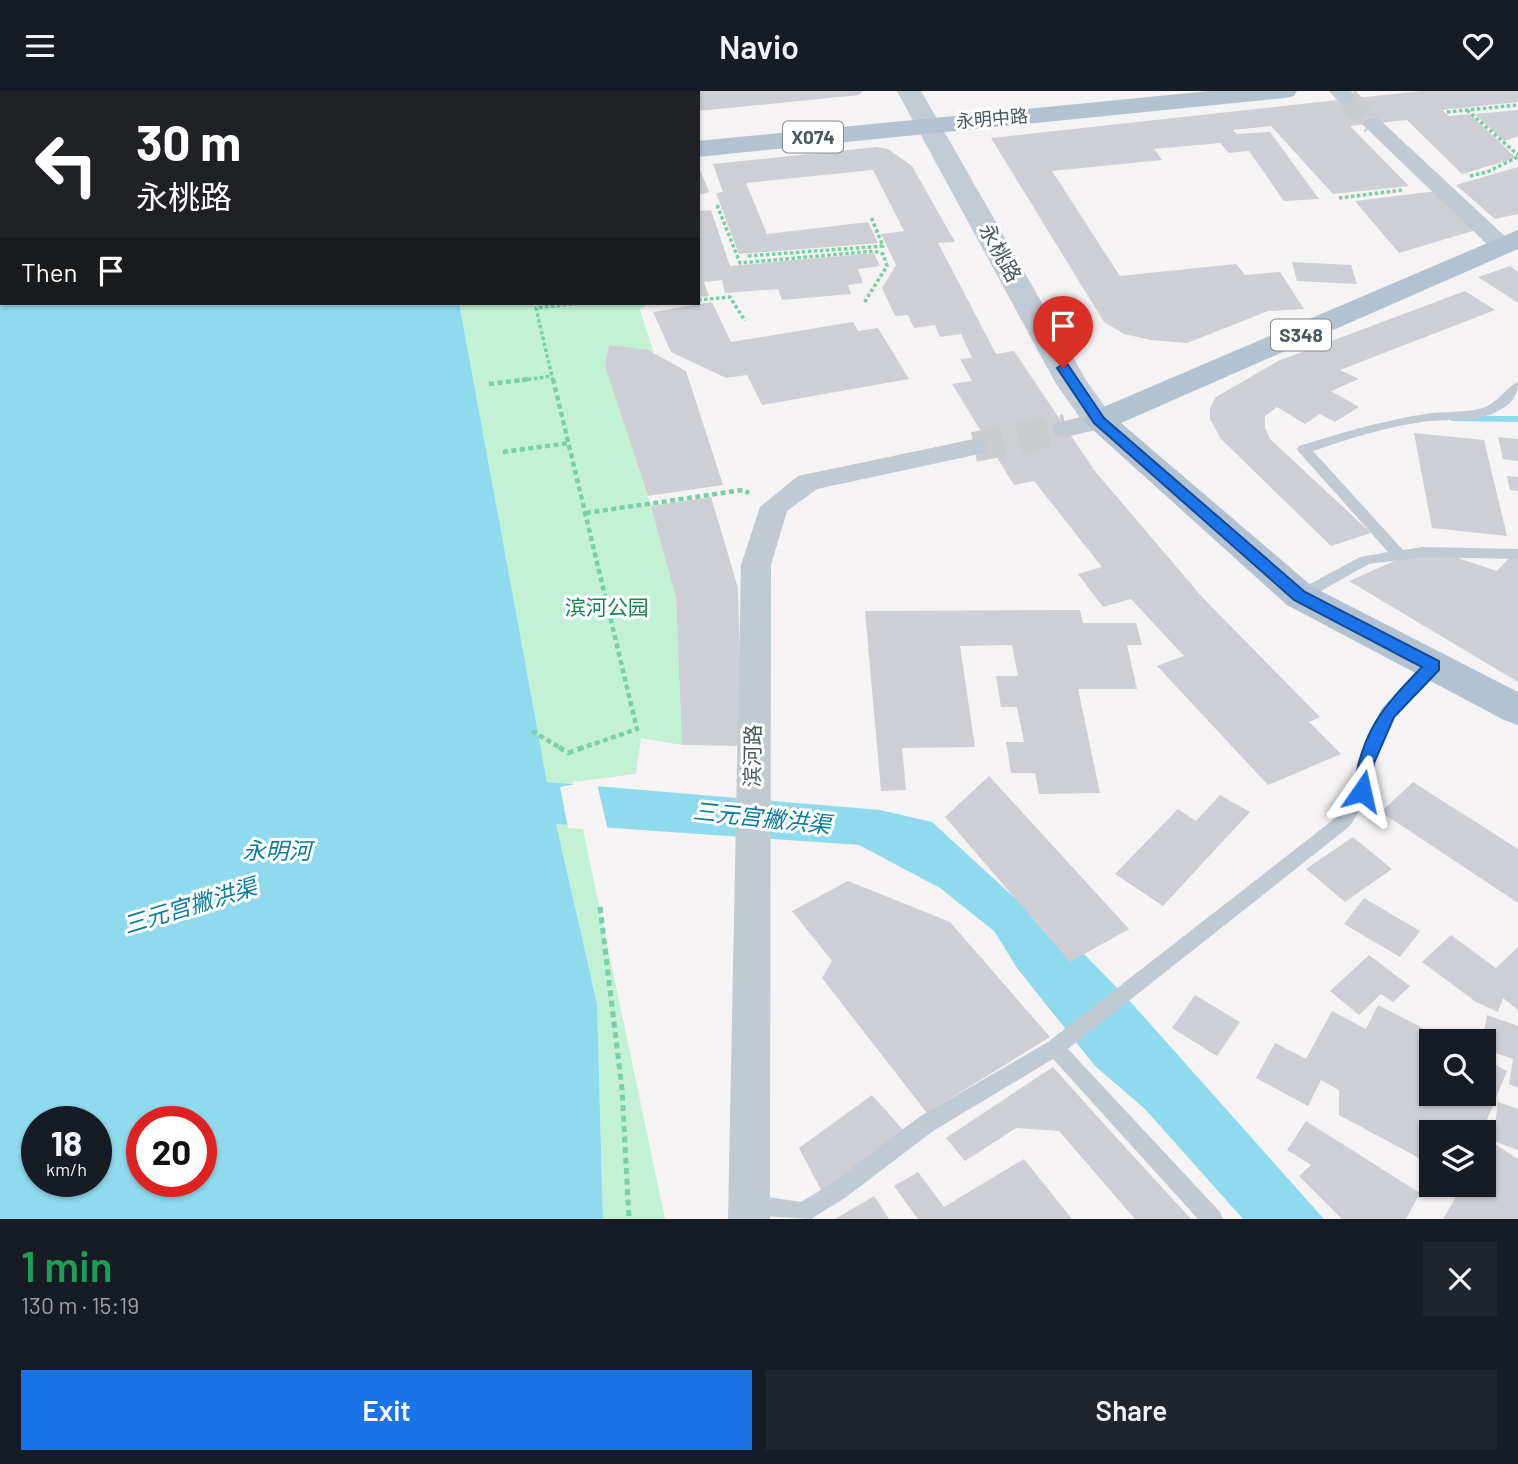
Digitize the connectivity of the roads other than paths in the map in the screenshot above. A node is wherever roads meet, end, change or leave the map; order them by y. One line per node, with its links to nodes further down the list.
1 (1135, 91): 3 (main road, 永明中路 / X074)
2 (1285, 91): 3 (main road, 永明中路 / X074)
3 (920, 109): 5 (main road, 永明中路 / X074); 6 (main road, 永明中路 / X074); 9 (main road, 永桃路)
4 (1373, 124): 7 (street)
5 (700, 136)
6 (700, 149)
7 (1510, 243): 9 (main road, S348)
8 (1518, 386): 12 (lane)
9 (1083, 425): 13 (main road, 永桃路)
10 (974, 447): 17 (street, 滨河路)
11 (1518, 554): 12 (lane)
12 (1399, 555): 13 (lane)
13 (1300, 596): 14 (main road, 永桃路)
14 (1433, 666): 15 (main road, 永桃路); 16 (lane)
15 (1518, 710)
16 (1062, 1042): 17 (lane); 18 (lane)
17 (749, 1205)
18 (1212, 1219)

